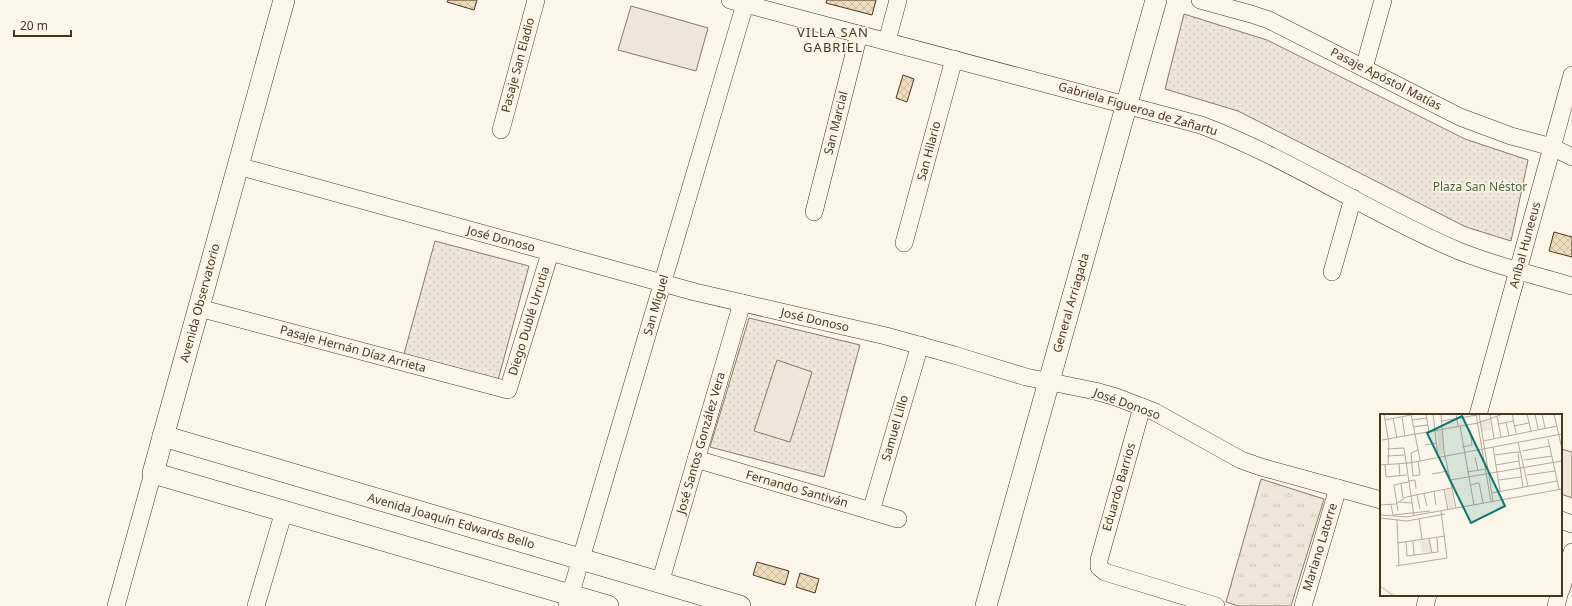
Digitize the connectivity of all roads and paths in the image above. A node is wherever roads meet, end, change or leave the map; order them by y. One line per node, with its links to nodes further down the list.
1 (284, 0): 17 (street, Avenida Observatorio)
2 (536, 0): 14 (street, Pasaje San Eladio)
3 (898, 0): 9 (street)
4 (1156, 0): 13 (street, General Arriagada)
5 (1200, 0): 11 (street, Pasaje Apóstol Matías)
6 (1383, 0): 11 (street)
7 (737, 2): 8 (street, Gabriela Figueroa de Zañartu); 24 (street, San Miguel)
8 (859, 34): 9 (street, Gabriela Figueroa de Zañartu); 19 (street, San Marcial)
9 (887, 41): 10 (street, Gabriela Figueroa de Zañartu)
10 (954, 59): 13 (street, Gabriela Figueroa de Zañartu); 20 (street, San Hilario)
11 (1364, 68): 15 (street, Pasaje Apóstol Matías)
12 (1572, 75): 15 (street, Aníbal Huneeus)
13 (1127, 104): 18 (street, Gabriela Figueroa de Zañartu); 29 (street, General Arriagada)
14 (500, 130)
15 (1552, 147): 16 (street, Pasaje Apóstol Matías); 22 (street, Aníbal Huneeus)
16 (1572, 157)
17 (238, 166): 21 (street, José Donoso); 27 (street, Avenida Observatorio)
18 (1353, 198): 22 (street, Gabriela Figueroa de Zañartu); 23 (street)
19 (814, 212)
20 (904, 243)
21 (550, 252): 24 (street, José Donoso); 30 (street, Diego Dublé Urrutia)
22 (1518, 270): 25 (street, Gabriela Figueroa de Zañartu); 32 (street, Aníbal Huneeus)
23 (1332, 272)
24 (662, 284): 26 (street, José Donoso); 44 (street, San Miguel)
25 (1572, 286)
26 (742, 303): 28 (street, José Donoso); 34 (street, José Santos González Vera)
27 (199, 308): 30 (street, Pasaje Hernán Díaz Arrieta); 33 (street, Avenida Observatorio)
28 (920, 345): 29 (street, José Donoso); 39 (street, Samuel Lillo)
29 (1049, 383): 31 (street, José Donoso); 54 (street, General Arriagada)
30 (508, 390)
31 (1142, 407): 36 (street, José Donoso); 55 (street, Eduardo Barrios)
32 (1478, 414)
33 (163, 436): 35 (street, Avenida Observatorio); 44 (street, Avenida Joaquín Edwards Bello)
34 (696, 459): 39 (street, Fernando Santiván); 45 (street, José Santos González Vera)
35 (153, 472): 38 (street); 50 (street, Avenida Observatorio)
36 (1338, 488): 37 (street, José Donoso); 56 (street, Mariano Latorre)
37 (1380, 500)
38 (284, 511): 49 (street); 51 (street)
39 (871, 511): 40 (street, Fernando Santiván)
40 (898, 519)
41 (1562, 520): 42 (street)
42 (1572, 524)
43 (1572, 552): 46 (street)
44 (581, 559): 45 (street, Avenida Joaquín Edwards Bello); 49 (street, San Miguel)
45 (660, 583): 53 (street, Avenida Joaquín Edwards Bello)
46 (1562, 587)
47 (1428, 596): 57 (street)
48 (1560, 596): 58 (street)
49 (569, 601): 52 (street)
50 (116, 606)
51 (256, 606)
52 (608, 606)
53 (740, 606)
54 (986, 606)
55 (1216, 606)
56 (1303, 606)
57 (1425, 606)
58 (1556, 606)

